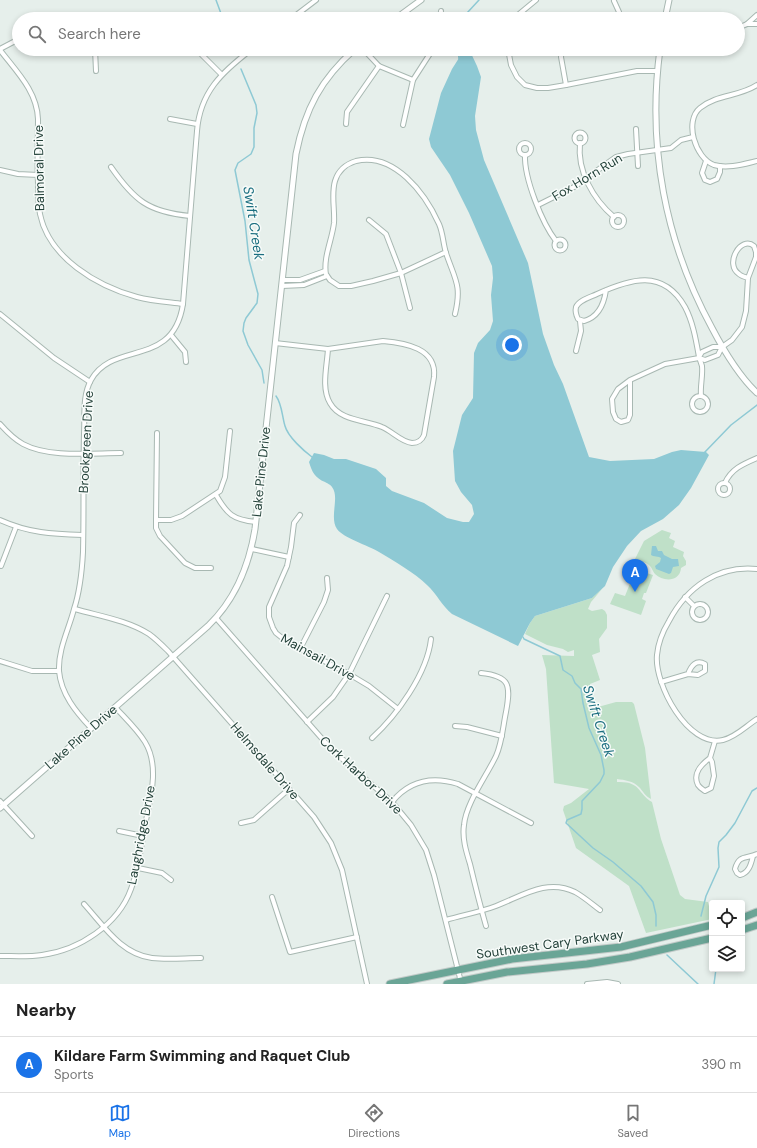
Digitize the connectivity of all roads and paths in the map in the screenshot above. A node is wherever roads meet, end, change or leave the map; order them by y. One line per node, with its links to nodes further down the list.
1 (316, 0): 6 (street)
2 (421, 0): 7 (street)
3 (536, 0): 8 (street)
4 (669, 0): 10 (street)
5 (614, 1): 9 (street)
6 (300, 12)
7 (405, 12)
8 (521, 12)
9 (619, 12)
10 (666, 12)
11 (757, 14): 12 (street)
12 (747, 24): 13 (street)
13 (757, 24)
14 (12, 43): 15 (street)
15 (0, 49): 48 (street, Balmoral Drive)
16 (95, 56): 26 (street)
17 (203, 56): 28 (street)
18 (243, 56): 28 (street)
19 (348, 56): 60 (street, Lake Pine Drive)
20 (370, 56): 25 (street)
21 (428, 56): 29 (street)
22 (510, 56): 30 (street)
23 (561, 56): 30 (street)
24 (659, 56): 27 (street)
25 (379, 66): 29 (street); 34 (street)
26 (96, 71)
27 (657, 71): 30 (street); 39 (street)
28 (221, 74): 33 (street)
29 (413, 80): 35 (street)
30 (566, 85)
31 (757, 85): 37 (street)
32 (170, 119): 33 (street)
33 (197, 124): 51 (street)
34 (346, 124)
35 (403, 125)
36 (636, 129): 40 (street, Fox Horn Run)
37 (693, 137): 39 (street, Fox Horn Run); 42 (street)
38 (580, 143): 49 (street)
39 (657, 150): 40 (street, Fox Horn Run); 70 (street)
40 (637, 152): 44 (street, Fox Horn Run); 49 (street, Fox Horn Run)
41 (525, 155): 50 (street)
42 (706, 161): 45 (street); 45 (street)
43 (757, 161): 45 (street)
44 (638, 166)
45 (720, 166)
46 (111, 167): 51 (street)
47 (0, 170): 48 (street)
48 (38, 175): 63 (street, Balmoral Drive)
49 (586, 180): 50 (street, Fox Horn Run); 52 (street)
50 (538, 205): 54 (street)
51 (190, 216): 63 (street)
52 (614, 217)
53 (369, 220): 57 (street)
54 (556, 241)
55 (446, 252): 56 (street); 57 (street); 66 (street)
56 (326, 271): 58 (street); 60 (street)
57 (401, 273): 58 (street); 64 (street)
58 (327, 276): 61 (street)
59 (748, 278): 59 (street); 70 (street)
60 (282, 280): 61 (street, Lake Pine Drive)
61 (282, 286): 69 (street, Lake Pine Drive)
62 (606, 290): 67 (street); 67 (street); 73 (street)
63 (183, 304): 68 (street)
64 (410, 308)
65 (0, 314): 76 (street)
66 (455, 314)
67 (580, 321): 72 (street)
68 (171, 335): 74 (street); 76 (street, Brookgreen Drive)
69 (276, 343): 71 (street); 90 (street, Lake Pine Drive)
70 (722, 347): 73 (street); 73 (street); 77 (street)
71 (328, 349): 71 (street)
72 (576, 351)
73 (699, 358): 75 (street); 78 (street)
74 (186, 362)
75 (630, 380): 75 (street)
76 (90, 382): 82 (street, Brookgreen Drive)
77 (757, 393)
78 (701, 396): 78 (street)
79 (0, 424): 82 (street)
80 (230, 431): 86 (street)
81 (157, 433): 89 (street)
82 (84, 453): 83 (street); 92 (street, Brookgreen Drive)
83 (121, 453)
84 (757, 458): 85 (street)
85 (725, 483)
86 (216, 495): 89 (street); 90 (street)
87 (300, 515): 94 (street, Mainsail Drive)
88 (0, 520): 91 (street)
89 (156, 520): 96 (street)
90 (256, 522): 93 (street, Lake Pine Drive)
91 (16, 527): 92 (street); 95 (street)
92 (83, 535): 102 (street, Brookgreen Drive)
93 (252, 549): 94 (street); 103 (street, Lake Pine Drive)
94 (289, 557): 105 (street, Mainsail Drive)
95 (1, 566)
96 (211, 568)
97 (757, 569): 100 (street)
98 (327, 578): 105 (street)
99 (387, 596): 110 (street)
100 (685, 598): 101 (street); 112 (street)
101 (694, 606): 101 (street)
102 (75, 609): 106 (street, Helmsdale Drive); 108 (street, Brookgreen Drive)
103 (216, 618): 106 (street, Lake Pine Drive); 116 (street, Cork Harbor Drive)
104 (431, 639): 114 (street)
105 (300, 649): 110 (street, Mainsail Drive)
106 (173, 656): 113 (street, Lake Pine Drive); 123 (street, Helmsdale Drive)
107 (0, 661): 108 (street)
108 (59, 671): 118 (street, Brookgreen Drive)
109 (481, 673): 119 (street)
110 (349, 674): 114 (street, Mainsail Drive); 116 (street)
111 (688, 674): 112 (street)
112 (661, 682): 121 (street)
113 (115, 707): 118 (street, Lake Pine Drive); 131 (street, Laughridge Drive)
114 (398, 709): 120 (street)
115 (757, 719): 121 (street)
116 (307, 722): 125 (street, Cork Harbor Drive)
117 (455, 726): 119 (street)
118 (91, 728): 126 (street, Lake Pine Drive)
119 (502, 736): 124 (street)
120 (372, 738)
121 (715, 740): 122 (street)
122 (710, 758): 122 (street)
123 (289, 789): 127 (street); 147 (street, Helmsdale Drive)
124 (477, 793): 125 (street); 128 (street); 138 (street)
125 (392, 802): 141 (street, Cork Harbor Drive)
126 (1, 804): 130 (street)
127 (241, 823)
128 (530, 823)
129 (119, 831): 131 (street)
130 (32, 836)
131 (143, 836): 133 (street, Laughridge Drive)
132 (755, 855): 132 (street)
133 (138, 868): 134 (street); 145 (street, Laughridge Drive)
134 (171, 880)
135 (272, 897): 147 (street)
136 (84, 904): 145 (street)
137 (600, 910): 138 (street)
138 (482, 911): 141 (street); 143 (street)
139 (757, 912): 140 (main road)
140 (745, 917)
141 (446, 920): 151 (street, Cork Harbor Drive)
142 (757, 925): 146 (main road)
143 (486, 926)
144 (709, 926): 151 (main road, Southwest Cary Parkway)
145 (104, 927): 149 (street, Laughridge Drive); 150 (street)
146 (745, 929)
147 (357, 937): 153 (street, Helmsdale Drive)
148 (709, 939): 152 (main road, Southwest Cary Parkway)
149 (0, 956)
150 (201, 958)
151 (458, 970): 152 (street, Cork Harbor Drive); 154 (main road, Southwest Cary Parkway)
152 (461, 982): 155 (main road, Southwest Cary Parkway)
153 (367, 984)
154 (390, 984)
155 (447, 984)
156 (587, 984): 157 (street)
157 (618, 984)

